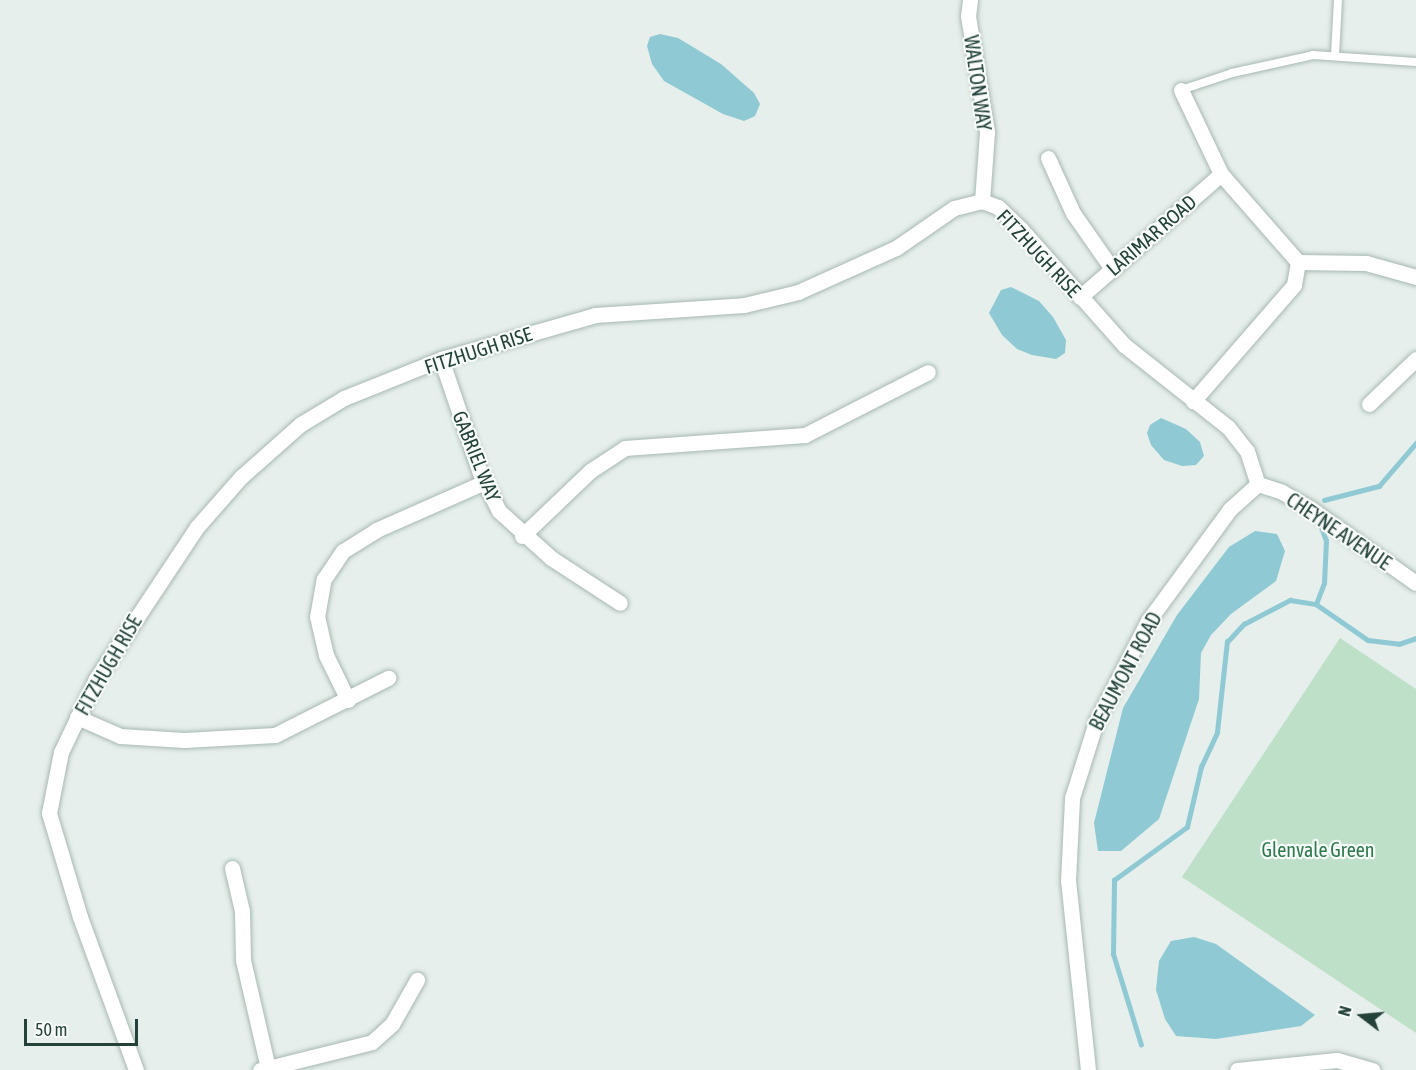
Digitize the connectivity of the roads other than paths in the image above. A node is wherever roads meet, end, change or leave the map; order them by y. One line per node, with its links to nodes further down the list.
1 (970, 0): 8 (street, WALTON WAY)
2 (1338, 0): 3 (lane)
3 (1335, 56): 4 (lane); 5 (lane)
4 (1416, 62)
5 (1181, 90): 7 (street)
6 (1048, 158): 10 (street)
7 (1221, 174): 9 (street); 10 (street, LARIMAR ROAD)
8 (982, 201): 12 (street, FITZHUGH RISE); 13 (street, FITZHUGH RISE)
9 (1298, 262): 11 (street); 16 (street)
10 (1112, 269): 12 (street, LARIMAR ROAD)
11 (1416, 277)
12 (1080, 297): 16 (street, FITZHUGH RISE)
13 (441, 359): 18 (street, GABRIEL WAY); 25 (street, FITZHUGH RISE)
14 (1416, 359): 17 (street)
15 (928, 372): 20 (street)
16 (1192, 401): 19 (street, FITZHUGH RISE)
17 (1369, 404)
18 (485, 482): 20 (street, GABRIEL WAY); 24 (street)
19 (1258, 484): 21 (street, CHEYNE AVENUE); 31 (street, BEAUMONT ROAD)
20 (522, 536): 22 (street, GABRIEL WAY)
21 (1416, 583)
22 (620, 603)
23 (388, 678): 24 (street)
24 (348, 700): 25 (street)
25 (77, 717): 30 (street, FITZHUGH RISE)
26 (232, 868): 29 (street)
27 (417, 980): 28 (street)
28 (316, 1064): 29 (street)
29 (264, 1069)
30 (136, 1070)
31 (1088, 1070)
32 (1237, 1070): 33 (street)
33 (1373, 1070)

